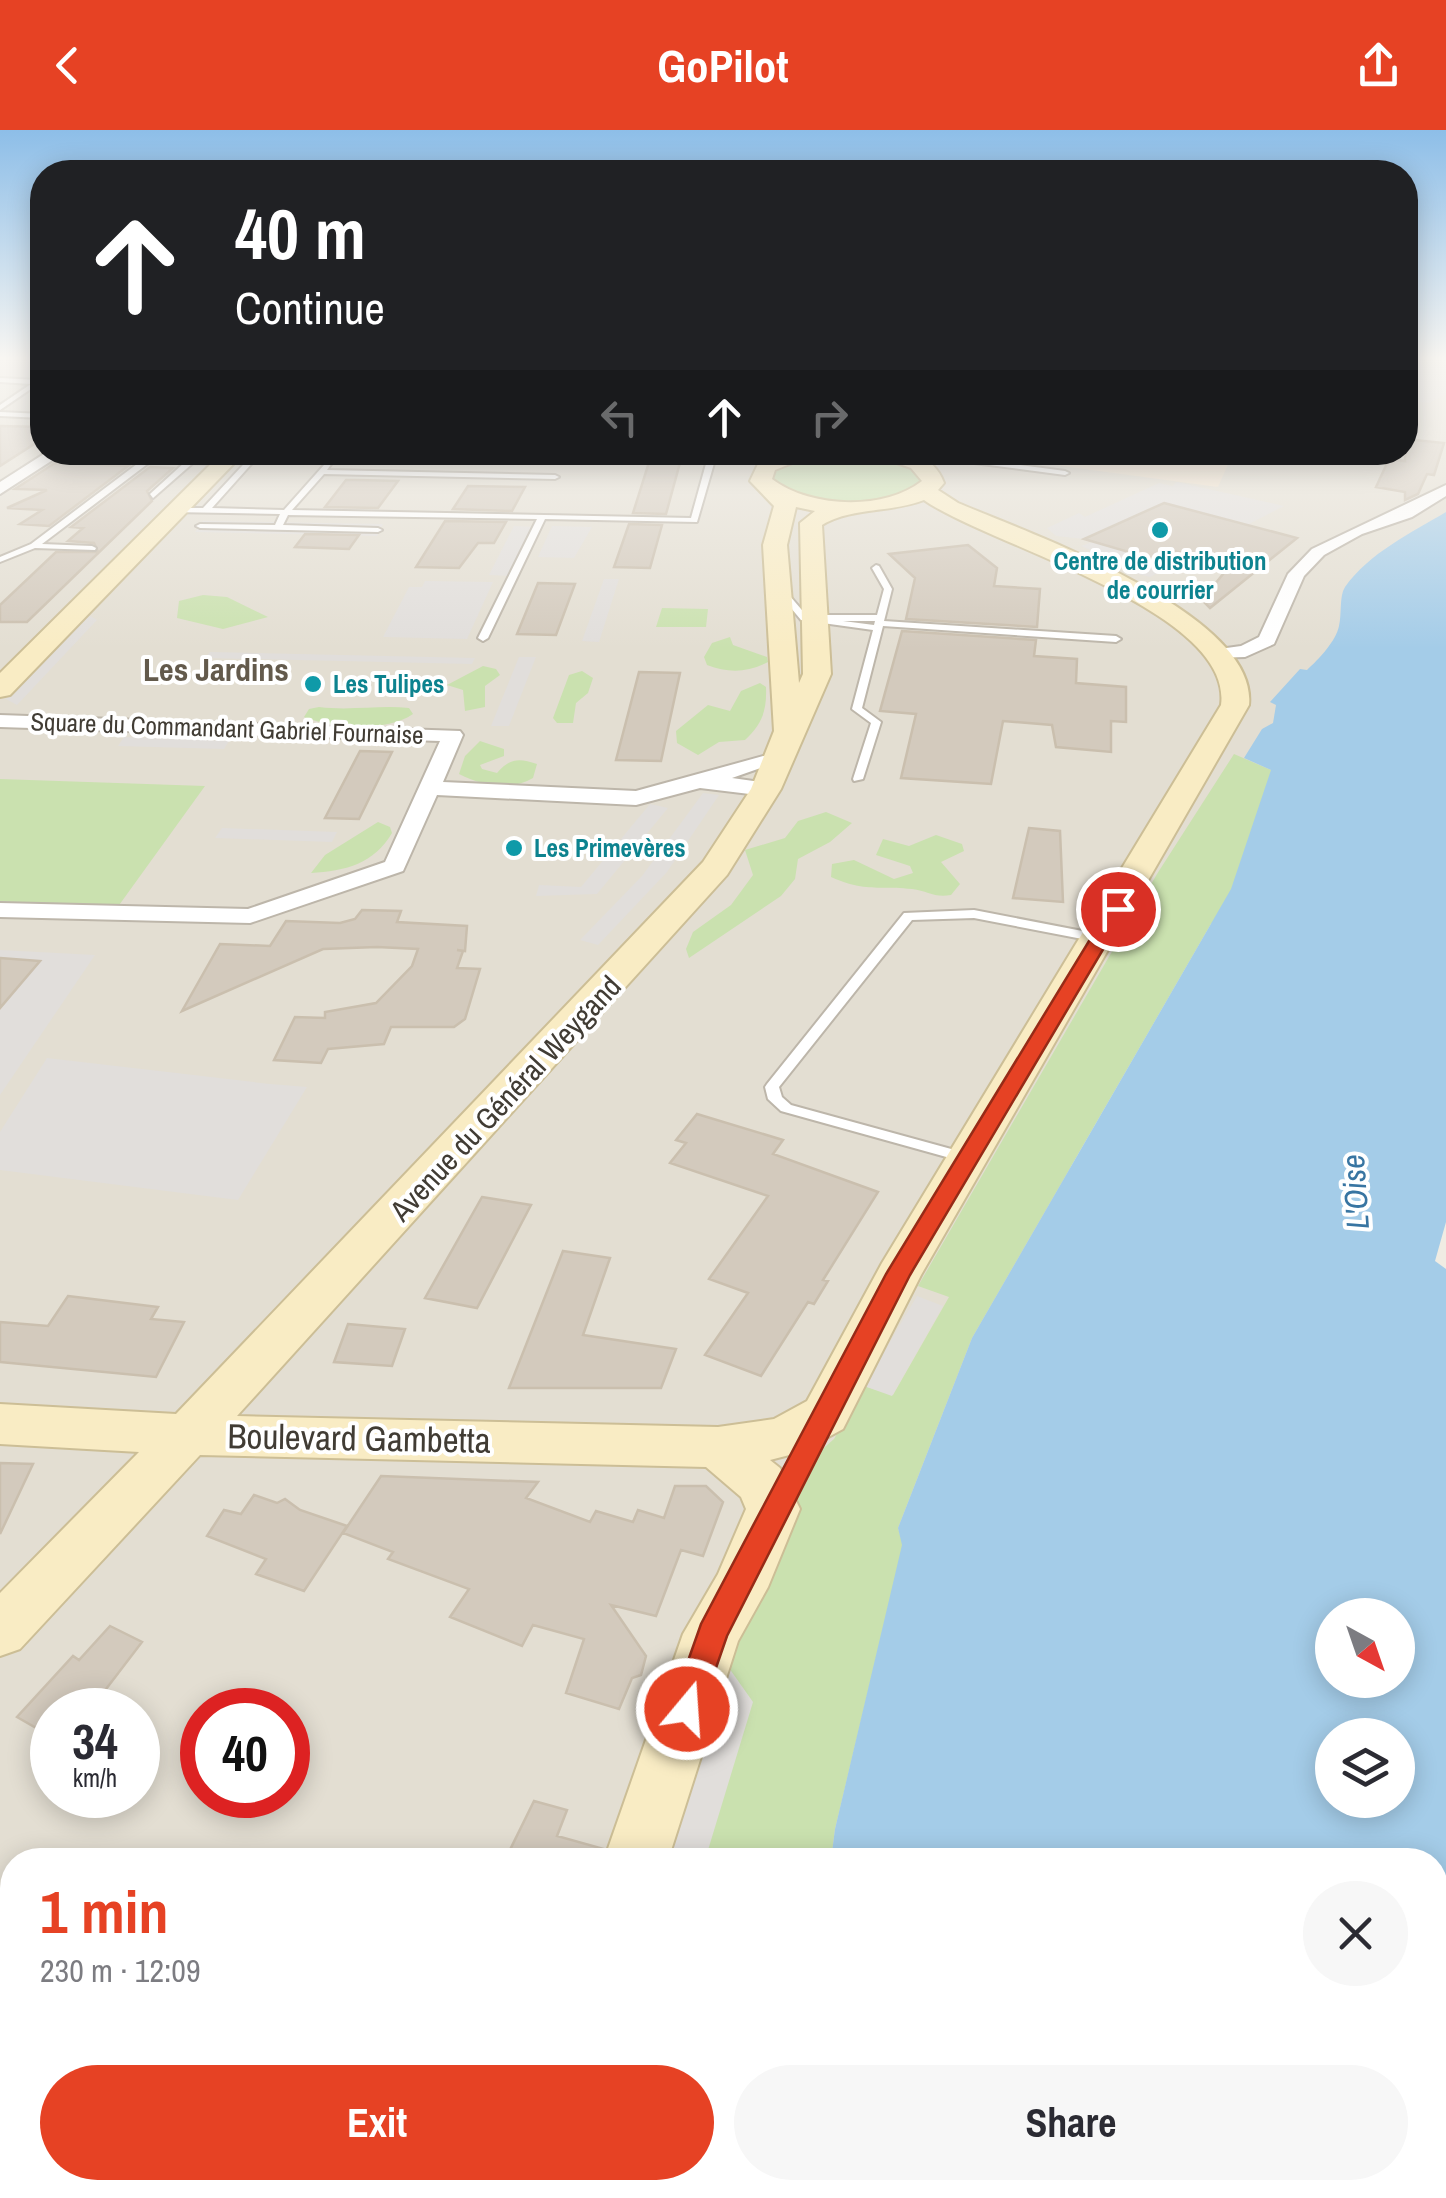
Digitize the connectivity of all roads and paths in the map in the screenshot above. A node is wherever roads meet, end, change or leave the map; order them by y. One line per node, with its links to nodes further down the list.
1 (36, 465): 14 (street)
2 (141, 465): 29 (lane)
3 (188, 465): 18 (lane)
4 (222, 465): 22 (street)
5 (247, 465): 23 (lane)
6 (327, 465): 11 (lane)
7 (710, 465): 25 (lane)
8 (767, 465): 17 (street)
9 (930, 465): 16 (street)
10 (997, 465): 12 (lane)
11 (322, 472): 13 (lane); 24 (lane)
12 (1065, 473)
13 (555, 477)
14 (4, 484)
15 (1446, 490): 38 (street)
16 (926, 491): 19 (street); 21 (street)
17 (775, 493): 20 (street); 33 (street)
18 (153, 496)
19 (904, 500): 20 (street); 21 (street)
20 (837, 506): 34 (street, Avenue du Général Weygand)
21 (950, 508): 38 (street)
22 (175, 510): 23 (lane); 39 (street)
23 (206, 510): 24 (lane)
24 (285, 513): 25 (lane); 27 (lane)
25 (542, 518): 36 (lane)
26 (200, 526): 27 (lane)
27 (277, 529): 28 (lane)
28 (378, 530)
29 (34, 546): 30 (lane); 31 (lane)
30 (92, 548)
31 (0, 560)
32 (876, 568): 35 (lane)
33 (780, 590): 34 (lane); 41 (street)
34 (813, 620): 35 (lane); 41 (street, Avenue du Général Weygand)
35 (879, 623): 37 (lane); 42 (lane)
36 (483, 638)
37 (1116, 640)
38 (1219, 654): 46 (street)
39 (0, 689)
40 (0, 720): 44 (street, Square du Commandant Gabriel Fournaise)
41 (777, 760): 43 (street, Square du Commandant Gabriel Fournaise); 43 (street, Square du Commandant Gabriel Fournaise); 50 (street, Avenue du Général Weygand)
42 (858, 779)
43 (700, 781): 44 (street, Square du Commandant Gabriel Fournaise)
44 (433, 788): 45 (street)
45 (0, 910)
46 (1100, 938): 47 (street); 47 (lane)
47 (968, 1158): 48 (street)
48 (824, 1415): 51 (street, Boulevard Gambetta); 52 (street)
49 (0, 1424): 50 (street, Boulevard Gambetta)
50 (185, 1435): 51 (street, Boulevard Gambetta); 53 (street, Avenue du Général Weygand)
51 (718, 1447): 52 (street)
52 (773, 1509): 54 (street)
53 (0, 1631)
54 (640, 1848)

